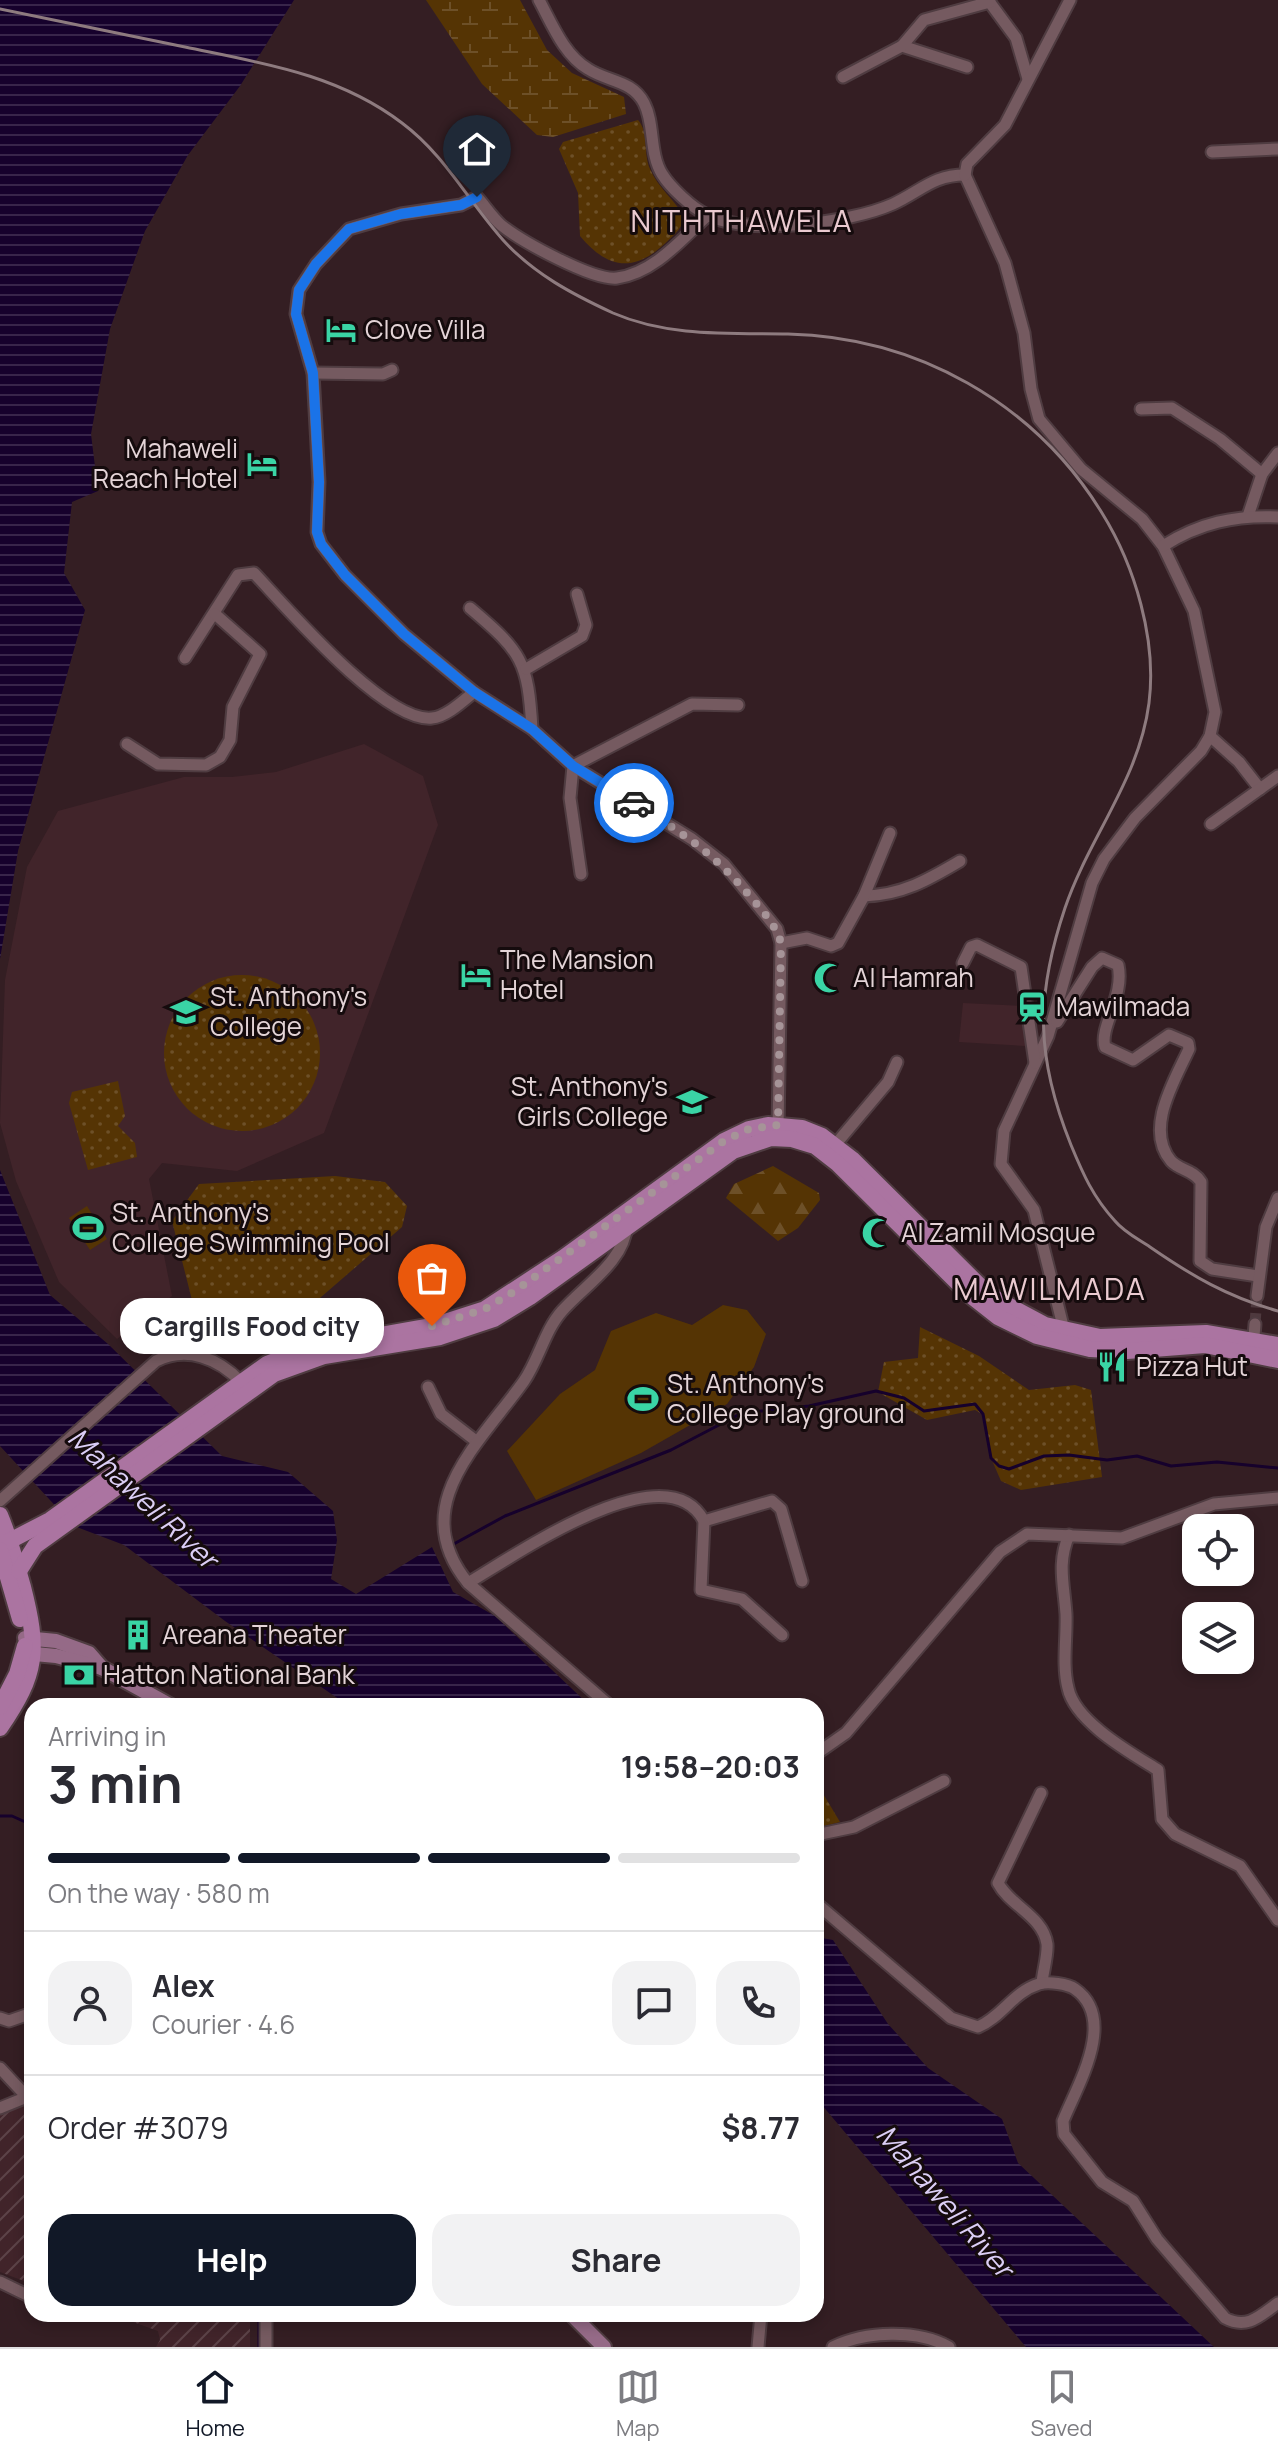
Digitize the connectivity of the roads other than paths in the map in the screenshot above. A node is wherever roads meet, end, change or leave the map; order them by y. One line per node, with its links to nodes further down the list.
1 (539, 0): 11 (street)
2 (1070, 0): 7 (street)
3 (989, 1): 4 (street); 7 (street)
4 (902, 46): 5 (street); 6 (street)
5 (967, 67)
6 (843, 77)
7 (1028, 79): 10 (street)
8 (1278, 149): 9 (street)
9 (1212, 152)
10 (965, 175): 11 (street); 19 (street)
11 (707, 216): 13 (street)
12 (392, 370): 13 (street)
13 (313, 373): 25 (street)
14 (1141, 409): 16 (street)
15 (1278, 453): 16 (street)
16 (1262, 474): 17 (street)
17 (1248, 516): 18 (street); 19 (street)
18 (1278, 517)
19 (1163, 546): 28 (street)
20 (577, 594): 24 (street)
21 (470, 608): 24 (street)
22 (215, 614): 23 (street); 25 (street); 29 (street)
23 (185, 658)
24 (526, 669): 27 (street)
25 (474, 692): 27 (street)
26 (738, 705): 30 (street)
27 (532, 729): 30 (street)
28 (1210, 736): 32 (street); 40 (street)
29 (127, 744)
30 (573, 766): 36 (street); 38 (street)
31 (1278, 776): 32 (street)
32 (1260, 789): 33 (street)
33 (1211, 824)
34 (890, 833): 37 (street)
35 (960, 861): 37 (street)
36 (581, 874)
37 (864, 896): 38 (street)
38 (781, 943): 43 (street)
39 (963, 963): 42 (street)
40 (1048, 1036): 42 (street); 47 (street)
41 (897, 1062): 44 (street)
42 (1035, 1065): 49 (street)
43 (778, 1132): 44 (highway); 46 (highway); 49 (highway)
44 (835, 1145): 49 (highway)
45 (1278, 1198): 47 (street)
46 (627, 1220): 54 (highway); 55 (street)
47 (1258, 1276): 48 (street)
48 (1257, 1296)
49 (1065, 1338): 50 (highway)
50 (1254, 1339): 51 (highway); 52 (highway)
51 (1278, 1345)
52 (1278, 1360)
53 (428, 1387): 55 (street)
54 (234, 1392): 57 (street); 62 (highway)
55 (476, 1441): 66 (street)
56 (1278, 1498): 61 (street)
57 (0, 1501)
58 (0, 1508): 62 (highway)
59 (0, 1515): 63 (highway)
60 (704, 1521): 65 (street); 66 (street); 67 (street)
61 (1069, 1535): 73 (street); 78 (street)
62 (33, 1538): 63 (highway); 64 (highway)
63 (5, 1548): 64 (highway)
64 (9, 1575): 68 (highway)
65 (802, 1581)
66 (468, 1583): 70 (street)
67 (782, 1635)
68 (29, 1646): 69 (main road); 71 (highway); 72 (highway)
69 (156, 1698)
70 (601, 1698)
71 (0, 1707)
72 (0, 1728)
73 (824, 1748)
74 (944, 1781): 76 (street)
75 (1041, 1793): 79 (street)
76 (824, 1833)
77 (824, 1910): 79 (street)
78 (1278, 1920)
79 (1042, 1983): 88 (street)
80 (24, 2016): 81 (street)
81 (0, 2018)
82 (0, 2068): 83 (street)
83 (24, 2090)
84 (24, 2098): 85 (street)
85 (0, 2108)
86 (0, 2282): 87 (street)
87 (24, 2294)
88 (1278, 2303)
89 (266, 2322): 92 (street)
90 (579, 2322): 93 (main road)
91 (760, 2322): 94 (street)
92 (266, 2347)
93 (604, 2347)
94 (758, 2347)
95 (833, 2347): 96 (street)
96 (949, 2347)

